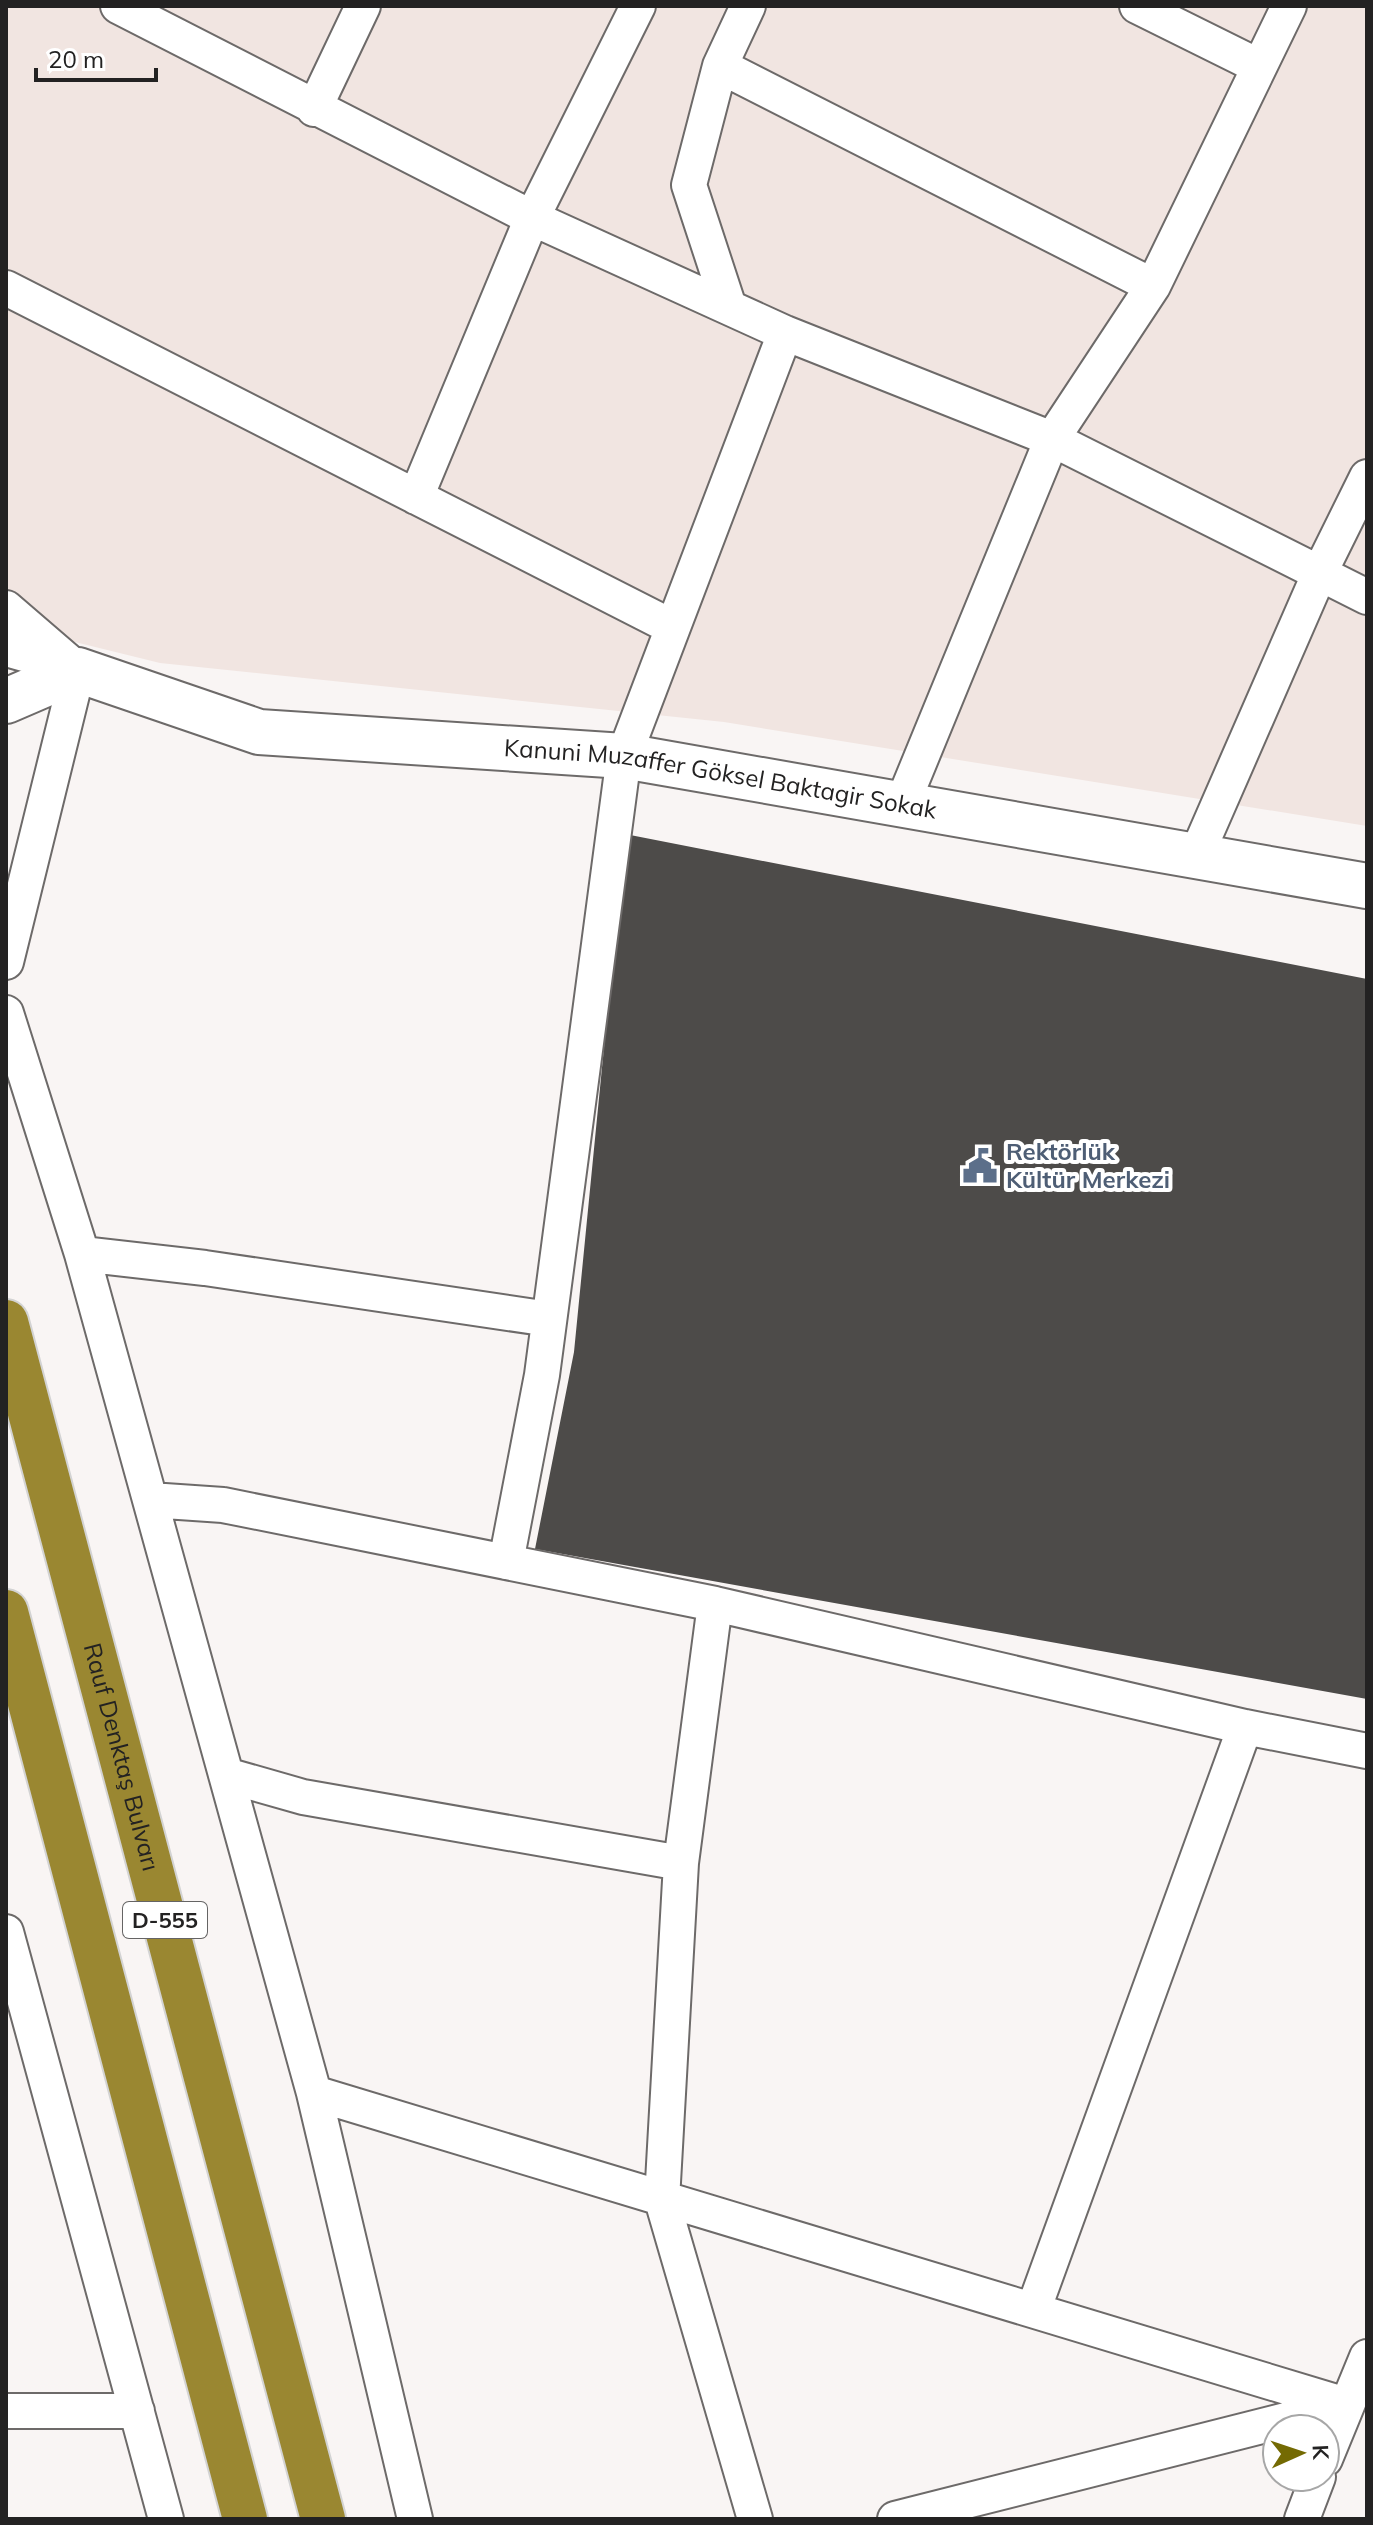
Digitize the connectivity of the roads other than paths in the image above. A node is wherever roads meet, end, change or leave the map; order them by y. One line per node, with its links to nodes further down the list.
1 (120, 6): 9 (street)
2 (363, 6): 9 (street)
3 (638, 6): 10 (street)
4 (748, 6): 7 (street)
5 (1137, 6): 8 (street)
6 (1289, 6): 8 (street)
7 (720, 66): 11 (street); 13 (street)
8 (1258, 66): 11 (street)
9 (314, 109): 10 (street)
10 (532, 218): 13 (street); 17 (street)
11 (1153, 286): 15 (street)
12 (6, 288): 17 (street)
13 (729, 307): 14 (street)
14 (785, 333): 15 (street); 21 (street)
15 (1052, 439): 18 (street); 26 (street)
16 (1367, 477): 18 (street)
17 (416, 497): 21 (street)
18 (1321, 570): 19 (street); 27 (street)
19 (1367, 597)
20 (6, 608): 23 (street)
21 (672, 627): 25 (street)
22 (6, 649): 23 (street, Kanuni Muzaffer Göksel Baktagir Sokak)
23 (78, 670): 24 (street); 25 (street, Kanuni Muzaffer Göksel Baktagir Sokak); 29 (street)
24 (6, 701)
25 (624, 756): 26 (street, Kanuni Muzaffer Göksel Baktagir Sokak); 32 (street)
26 (903, 802): 27 (street, Kanuni Muzaffer Göksel Baktagir Sokak)
27 (1196, 856): 28 (street, Kanuni Muzaffer Göksel Baktagir Sokak)
28 (1367, 886)
29 (6, 962)
30 (6, 1013): 31 (street)
31 (82, 1254): 32 (street); 34 (street)
32 (549, 1319): 35 (street)
33 (6, 1322): 54 (highway, Rauf Denktaş Bulvarı / D-555)
34 (150, 1500): 35 (street); 40 (street)
35 (506, 1562): 36 (street)
36 (715, 1604): 38 (street); 41 (street)
37 (6, 1612): 53 (highway, D-555)
38 (1245, 1727): 39 (street); 45 (street)
39 (1367, 1751)
40 (226, 1775): 41 (street); 43 (street)
41 (681, 1863): 44 (street)
42 (6, 1932): 49 (street)
43 (314, 2093): 44 (street); 55 (street)
44 (662, 2200): 45 (street); 56 (street)
45 (1034, 2308): 47 (street)
46 (1367, 2357): 47 (street)
47 (1346, 2405): 50 (street); 57 (street)
48 (6, 2411): 49 (street)
49 (137, 2411): 52 (street)
50 (1341, 2418)
51 (1312, 2493): 58 (street)
52 (166, 2519)
53 (245, 2519)
54 (323, 2519)
55 (415, 2519)
56 (755, 2519)
57 (895, 2519)
58 (1302, 2519)

